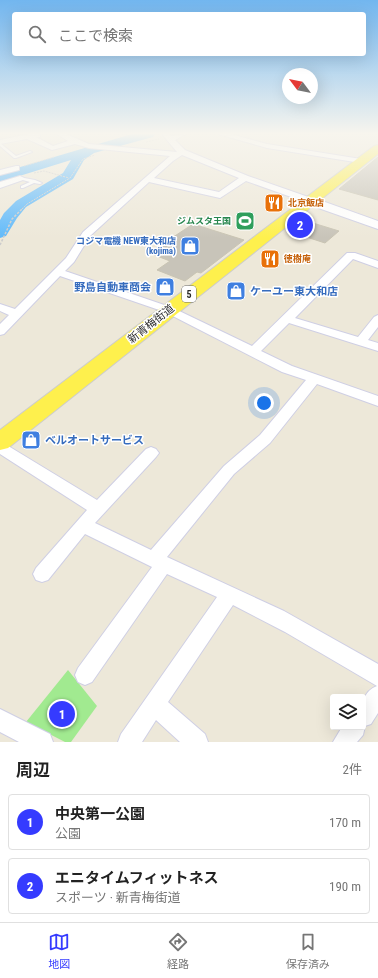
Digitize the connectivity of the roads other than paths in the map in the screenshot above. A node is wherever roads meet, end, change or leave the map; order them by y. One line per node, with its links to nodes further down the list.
1 (14, 169): 5 (street)
2 (160, 169): 8 (street)
3 (221, 169): 7 (street)
4 (351, 169): 13 (main road, 新青梅街道 / 5)
5 (0, 173)
6 (20, 178): 9 (lane); 11 (street)
7 (245, 178): 8 (street); 13 (street)
8 (147, 179): 16 (street)
9 (34, 181): 10 (lane); 12 (lane)
10 (40, 183)
11 (0, 185)
12 (22, 187)
13 (311, 201): 14 (street); 18 (main road, 新青梅街道 / 5)
14 (378, 225)
15 (378, 265): 20 (street)
16 (59, 272): 18 (street); 19 (street)
17 (0, 307): 19 (street)
18 (169, 310): 25 (street); 28 (main road, 新青梅街道 / 5)
19 (17, 314): 22 (street)
20 (287, 319): 23 (street); 25 (street)
21 (378, 319): 23 (street)
22 (0, 331)
23 (361, 341): 24 (street)
24 (378, 347)
25 (253, 352): 26 (street)
26 (314, 379): 27 (street); 33 (street)
27 (378, 401)
28 (0, 442)
29 (0, 447): 31 (street)
30 (151, 453): 31 (street)
31 (97, 508): 32 (street)
32 (83, 525): 33 (street); 34 (street)
33 (159, 562): 35 (street); 36 (street)
34 (42, 574)
35 (229, 595): 37 (street); 39 (street)
36 (85, 675)
37 (378, 676)
38 (378, 696): 40 (street)
39 (155, 705): 44 (street); 45 (street)
40 (366, 712)
41 (0, 720): 43 (street)
42 (353, 730): 46 (street)
43 (42, 742)
44 (129, 742)
45 (196, 742)
46 (344, 742)

